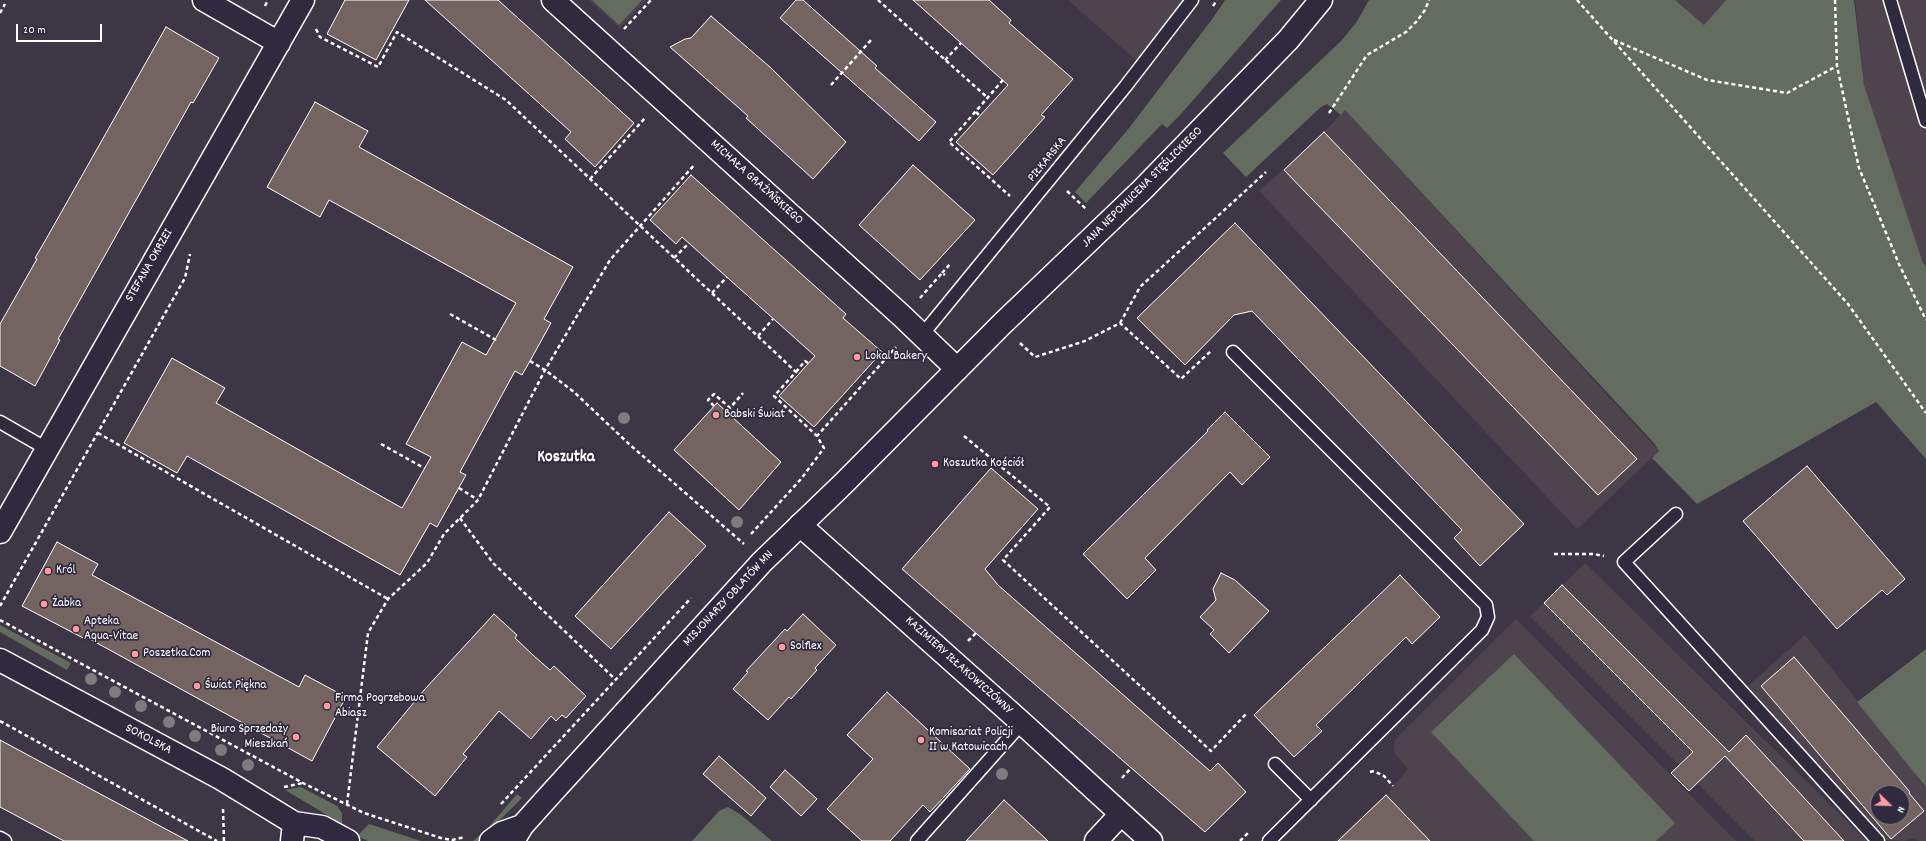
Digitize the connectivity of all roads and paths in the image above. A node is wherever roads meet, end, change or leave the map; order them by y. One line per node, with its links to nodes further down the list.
1 (204, 0): 18 (street)
2 (303, 0): 18 (street, STEFANA OKRZEI)
3 (553, 0): 45 (street, MICHAŁA GRAŻYŃSKIEGO)
4 (650, 0): 15 (path)
5 (878, 0): 20 (path)
6 (1192, 0): 34 (lane, PIŁKARSKA)
7 (1321, 0): 53 (street, JANA NEPOMUCENA STĘŚLICKIEGO)
8 (1429, 0): 26 (path)
9 (1577, 0): 16 (path)
10 (1835, 0): 21 (path)
11 (1890, 0): 29 (lane)
12 (5, 4): 13 (path)
13 (0, 13)
14 (314, 23): 32 (path)
15 (620, 32)
16 (1612, 39): 21 (path); 58 (path)
17 (871, 40): 23 (path)
18 (279, 43): 64 (street, STEFANA OKRZEI)
19 (961, 43): 20 (path)
20 (945, 60): 24 (path)
21 (1837, 66): 43 (path)
22 (1003, 80): 24 (path)
23 (831, 85)
24 (988, 98): 25 (path)
25 (976, 112): 28 (path); 34 (path)
26 (1329, 113)
27 (646, 116): 32 (path)
28 (980, 116)
29 (1926, 120)
30 (696, 162): 36 (path)
31 (1266, 172): 44 (path)
32 (590, 179): 36 (path)
33 (1067, 192): 35 (path)
34 (1025, 210): 45 (lane, PIŁKARSKA)
35 (1087, 210)
36 (640, 226): 38 (path); 54 (path)
37 (688, 243): 38 (path)
38 (674, 258): 40 (path)
39 (727, 277): 40 (path)
40 (712, 293): 46 (path)
41 (450, 314): 47 (path)
42 (773, 319): 46 (path)
43 (1926, 320)
44 (1120, 323): 49 (path); 50 (path)
45 (922, 335): 53 (street, MICHAŁA GRAŻYŃSKIEGO)
46 (758, 336): 55 (path)
47 (496, 340)
48 (899, 343): 61 (path)
49 (1020, 343)
50 (1233, 352): 85 (lane)
51 (530, 361): 54 (path)
52 (808, 363): 55 (path)
53 (957, 369): 70 (street, MISJONARZY OBLATÓW MN)
54 (545, 370): 67 (path); 72 (path)
55 (796, 372): 61 (path)
56 (743, 393): 57 (path)
57 (714, 406)
58 (1926, 413)
59 (0, 422): 64 (lane)
60 (98, 433): 77 (path)
61 (817, 436): 72 (path)
62 (964, 436): 81 (path)
63 (381, 444): 65 (path)
64 (47, 449): 71 (street, STEFANA OKRZEI)
65 (424, 468)
66 (458, 488): 67 (path)
67 (478, 500): 69 (path)
68 (1676, 514): 75 (lane)
69 (460, 518): 77 (path); 80 (path)
70 (800, 525): 83 (street, KAZIMIERY IŁŁAKOWICZÓWNY); 90 (street, MISJONARZY OBLATÓW MN)
71 (0, 532)
72 (742, 543): 73 (path)
73 (746, 547)
74 (1554, 554): 75 (path)
75 (1624, 562): 101 (lane)
76 (695, 594): 80 (path)
77 (388, 599): 86 (path)
78 (0, 620): 86 (path)
79 (0, 660): 89 (street, SOKOLSKA)
80 (615, 679): 87 (path)
81 (1246, 714)
82 (0, 721): 95 (path)
83 (1022, 723): 88 (street, KAZIMIERY IŁŁAKOWICZÓWNY); 97 (lane)
84 (1275, 764): 85 (lane)
85 (1311, 800): 100 (lane)
86 (347, 804): 93 (path)
87 (498, 807)
88 (1121, 814): 98 (street); 99 (street, KAZIMIERY IŁŁAKOWICZÓWNY)
89 (293, 832): 96 (street, SOKOLSKA)
90 (517, 834): 91 (street)
91 (481, 837): 93 (path)
92 (0, 838): 94 (lane)
93 (452, 840)
94 (5, 841)
95 (217, 841)
96 (348, 841)
97 (917, 841)
98 (1096, 841)
99 (1150, 841)
100 (1269, 841)
101 (1878, 841)

